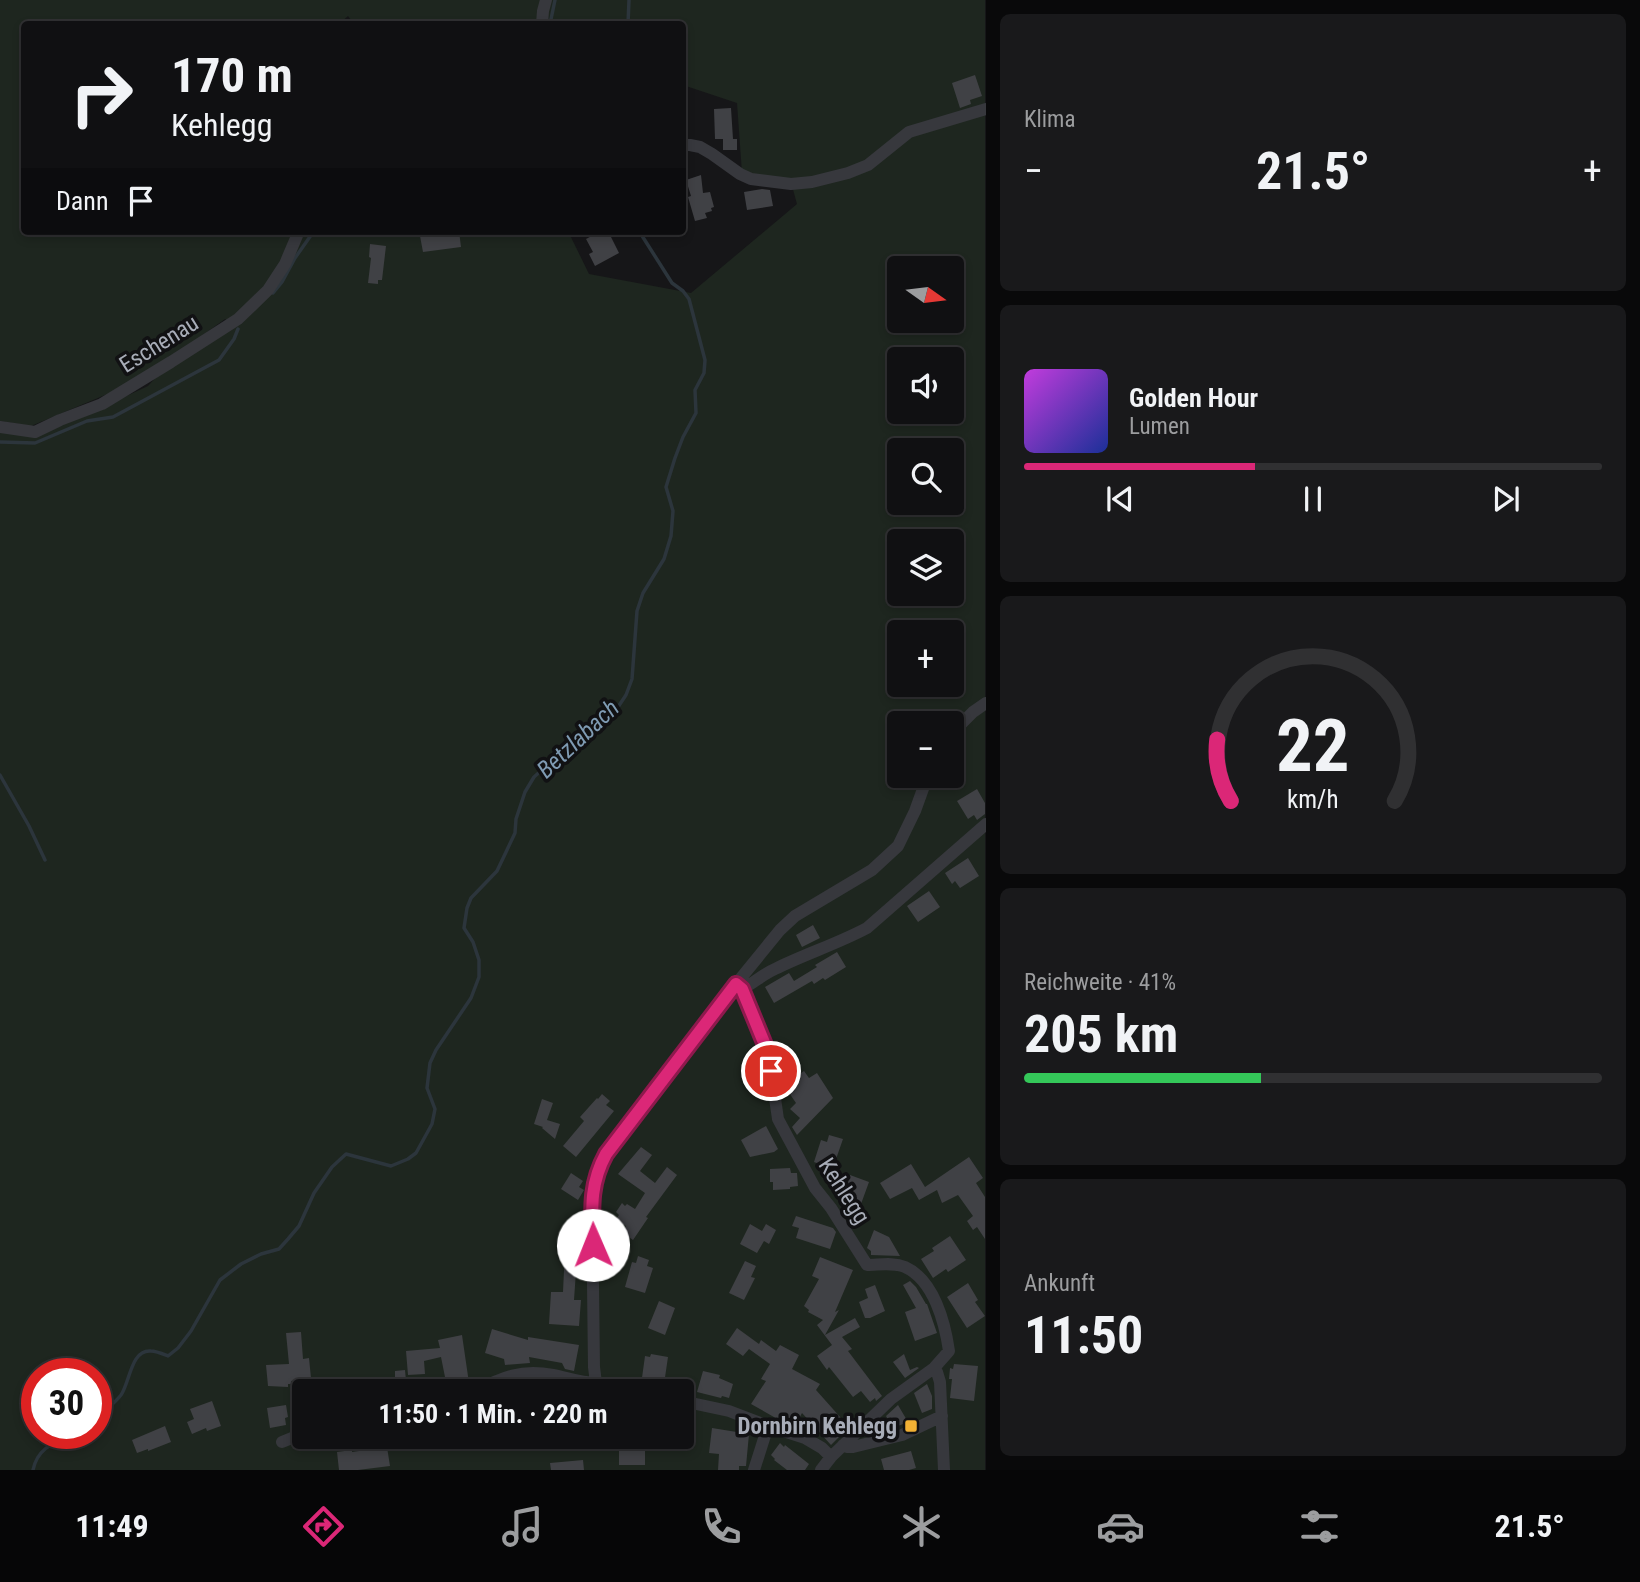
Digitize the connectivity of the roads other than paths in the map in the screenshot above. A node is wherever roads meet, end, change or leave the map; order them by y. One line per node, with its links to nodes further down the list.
1 (546, 0): 2 (street)
2 (542, 21)
3 (985, 109): 4 (street)
4 (686, 145)
5 (297, 235): 6 (street, Eschenau)
6 (0, 427)
7 (985, 702): 8 (street)
8 (964, 721)
9 (923, 788): 11 (street)
10 (985, 824): 11 (street)
11 (739, 987): 12 (street, Kehlegg); 15 (street)
12 (934, 1368): 17 (street); 21 (street, Kehlegg)
13 (497, 1379): 14 (street)
14 (569, 1379)
15 (596, 1379)
16 (694, 1404): 18 (street)
17 (942, 1416): 21 (street); 25 (street)
18 (768, 1426): 22 (street); 23 (street)
19 (292, 1438): 20 (street)
20 (282, 1442)
21 (843, 1445): 22 (street, Kehlegg)
22 (831, 1457): 24 (street, Kehlegg)
23 (754, 1470)
24 (821, 1470)
25 (944, 1470)

